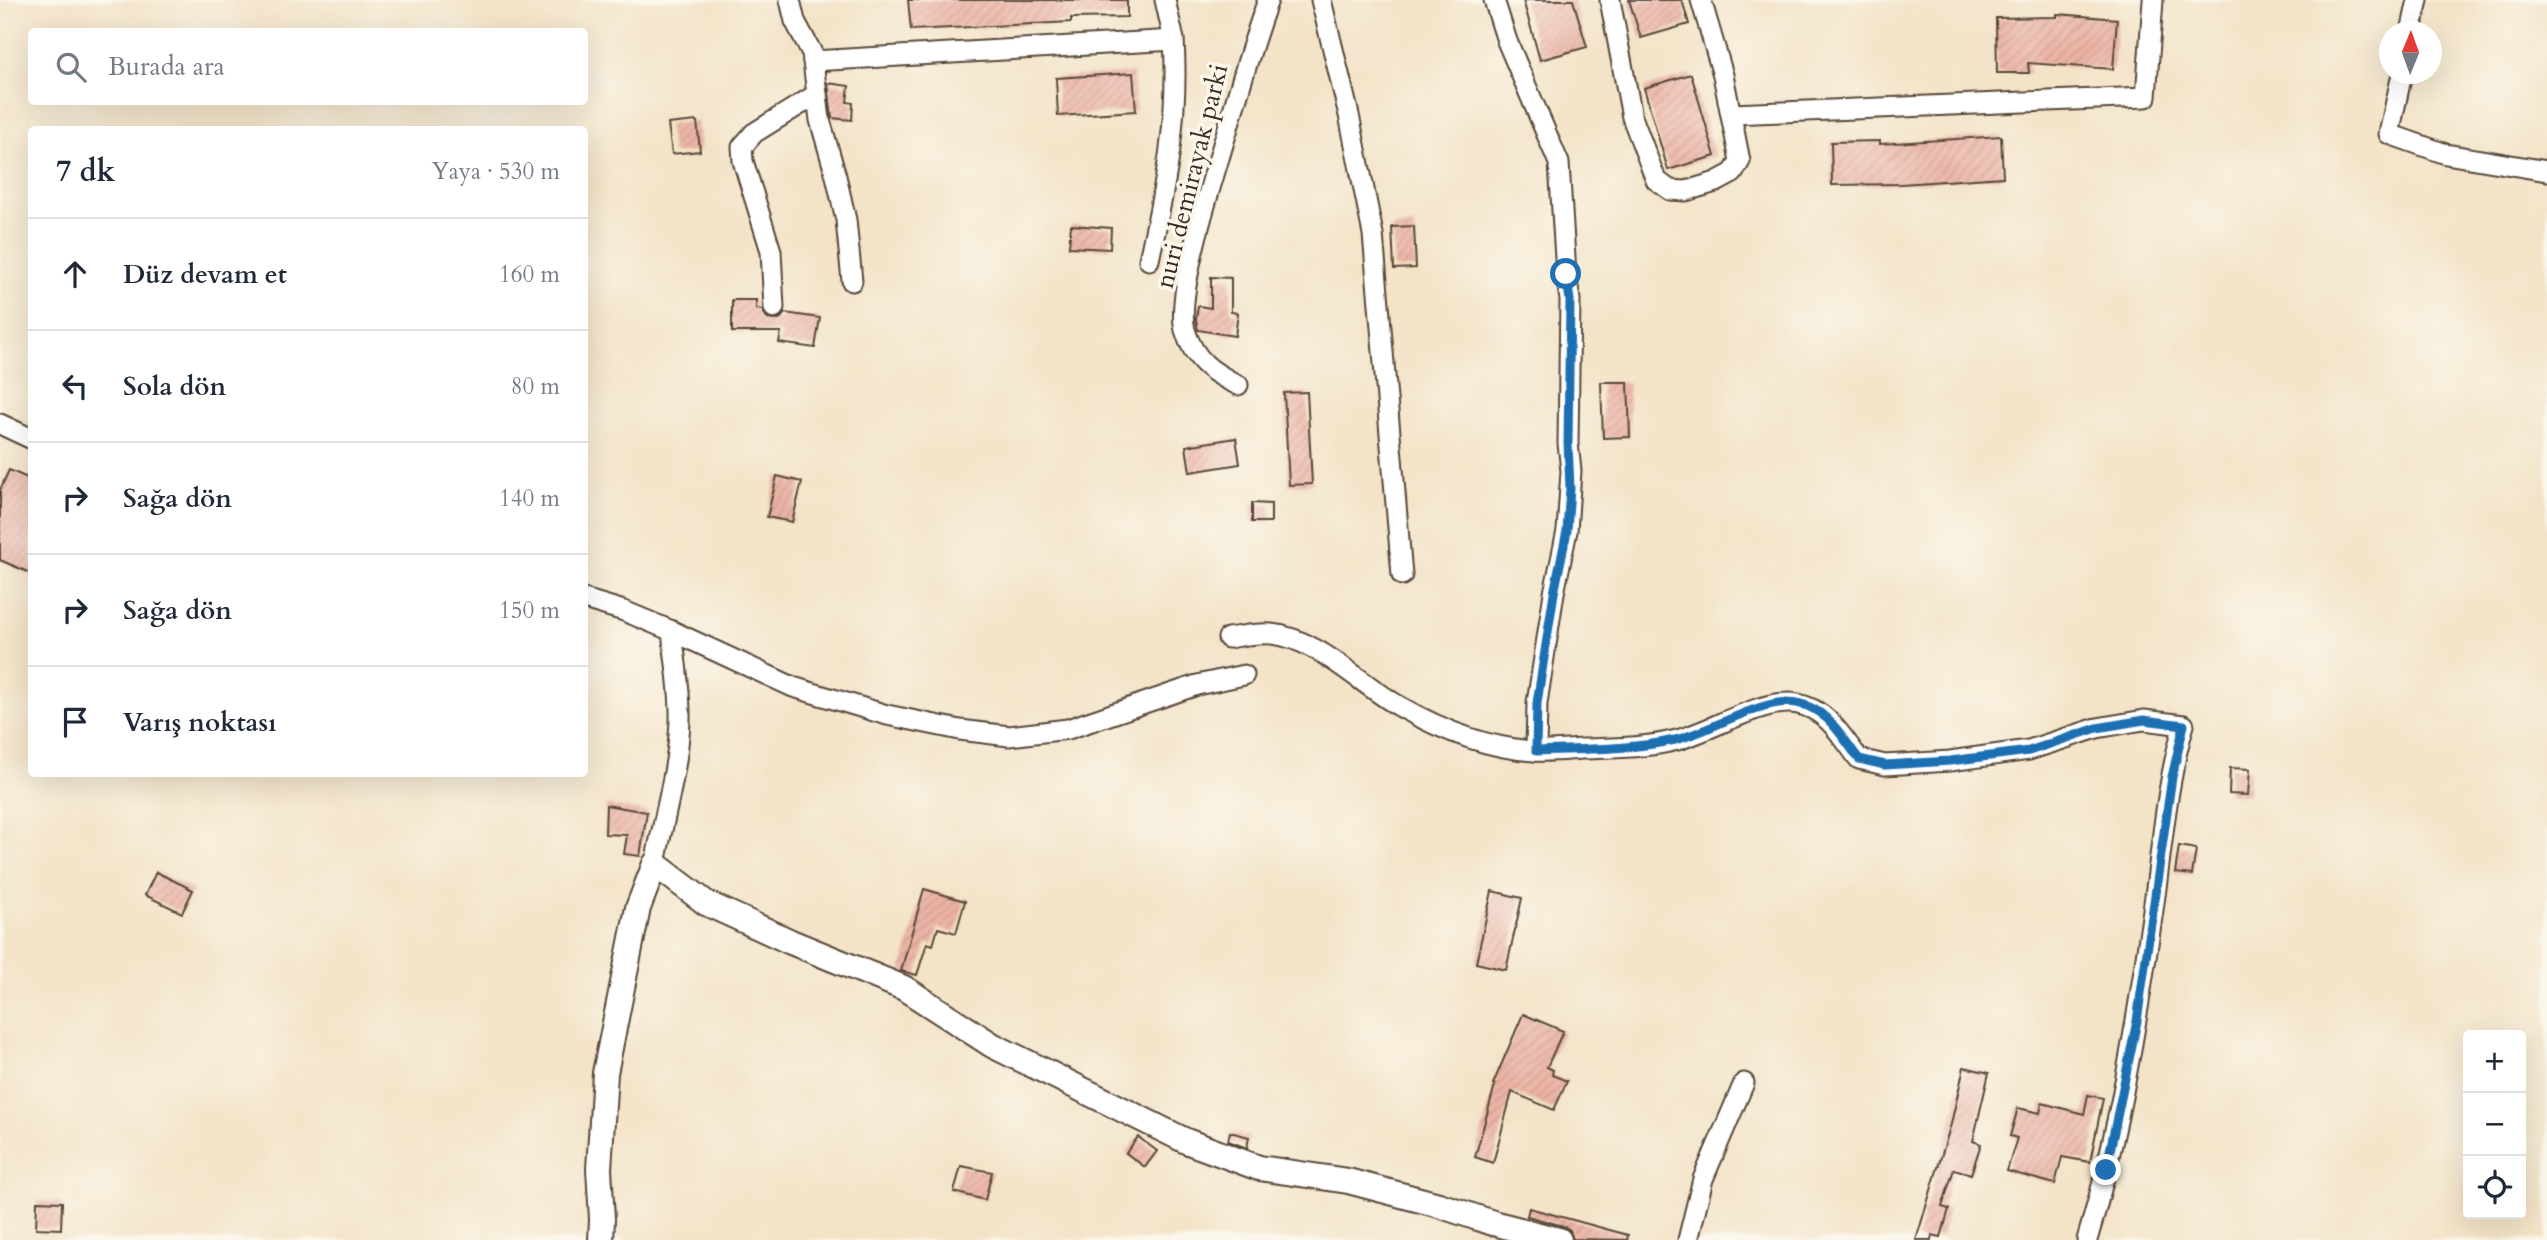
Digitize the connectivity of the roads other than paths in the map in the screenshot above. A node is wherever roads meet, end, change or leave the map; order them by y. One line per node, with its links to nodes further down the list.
1 (790, 0): 12 (street)
2 (1165, 0): 11 (street)
3 (1268, 0): 20 (street, nuri demirayak parki)
4 (1321, 0): 23 (street)
5 (1494, 0): 28 (street)
6 (1610, 0): 15 (street)
7 (1701, 0): 15 (street)
8 (2153, 0): 15 (street)
9 (2418, 0): 10 (street)
10 (2413, 21)
11 (1174, 40): 12 (street); 17 (street)
12 (813, 61): 14 (street)
13 (2400, 84): 16 (street)
14 (817, 94): 18 (street); 19 (street)
15 (1731, 114)
16 (2547, 172)
17 (1149, 260)
18 (852, 281)
19 (774, 308)
20 (1238, 385)
21 (0, 424): 22 (street)
22 (28, 437)
23 (1402, 575)
24 (588, 600): 25 (street)
25 (672, 631): 27 (street); 29 (street)
26 (1228, 638): 28 (street)
27 (1244, 675)
28 (1536, 751): 34 (street)
29 (655, 864): 31 (street); 32 (street)
30 (1744, 1083): 33 (street)
31 (601, 1240)
32 (1559, 1240)
33 (1688, 1240)
34 (2087, 1240)

